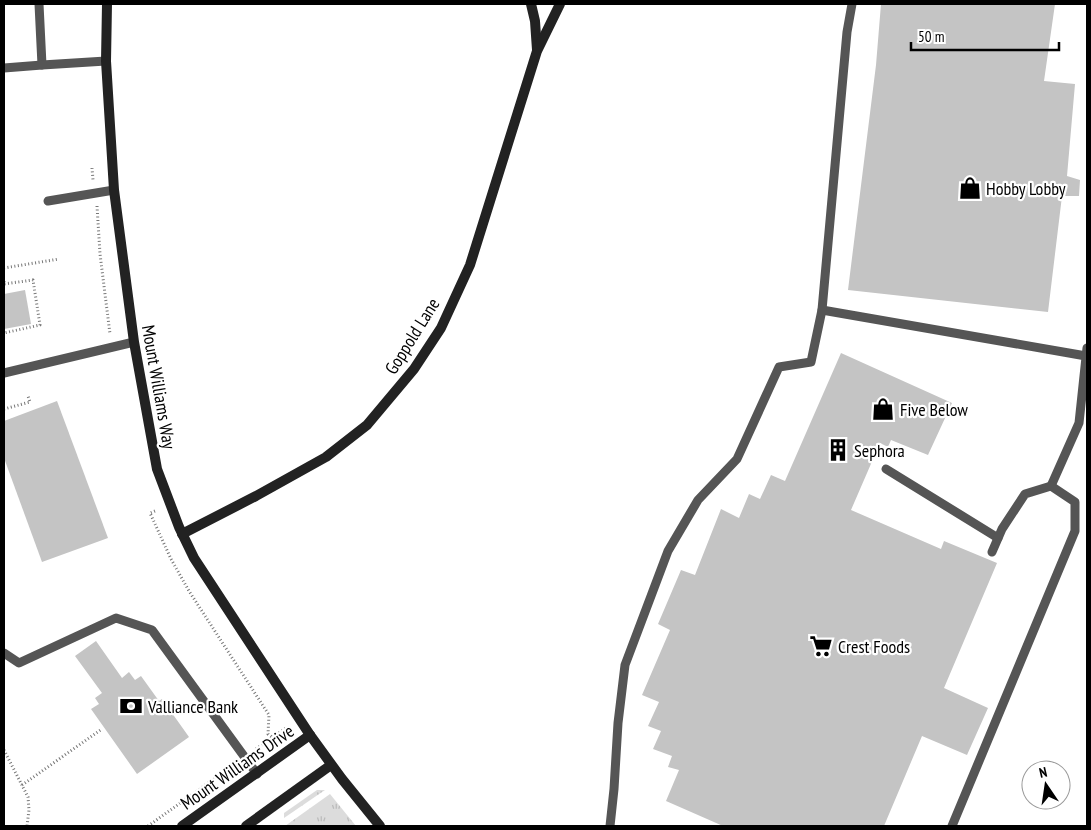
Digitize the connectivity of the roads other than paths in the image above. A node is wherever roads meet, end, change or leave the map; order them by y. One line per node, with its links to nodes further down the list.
1 (39, 4): 8 (lane)
2 (107, 4): 7 (street, Mount Williams Way)
3 (531, 4): 6 (street, Goppold Lane)
4 (560, 4): 6 (street, Goppold Lane)
5 (852, 4): 12 (lane)
6 (537, 51): 18 (street, Goppold Lane)
7 (106, 61): 8 (lane); 10 (street, Mount Williams Way)
8 (42, 65): 9 (lane)
9 (4, 68)
10 (114, 190): 11 (lane); 13 (street, Mount Williams Way)
11 (48, 200)
12 (822, 310): 14 (lane); 28 (lane)
13 (134, 342): 15 (lane); 18 (street, Mount Williams Way)
14 (1087, 352): 17 (lane)
15 (4, 373)
16 (886, 470): 19 (lane)
17 (1050, 486): 19 (lane); 29 (lane)
18 (182, 534): 22 (street, Mount Williams Way)
19 (998, 538): 20 (lane)
20 (992, 552)
21 (4, 653): 24 (lane)
22 (310, 735): 23 (street, Mount Williams Way); 24 (street, Mount Williams Drive)
23 (331, 765): 26 (street); 27 (street)
24 (257, 774): 25 (street, Mount Williams Drive)
25 (182, 826)
26 (246, 826)
27 (380, 826)
28 (610, 826)
29 (952, 826)

